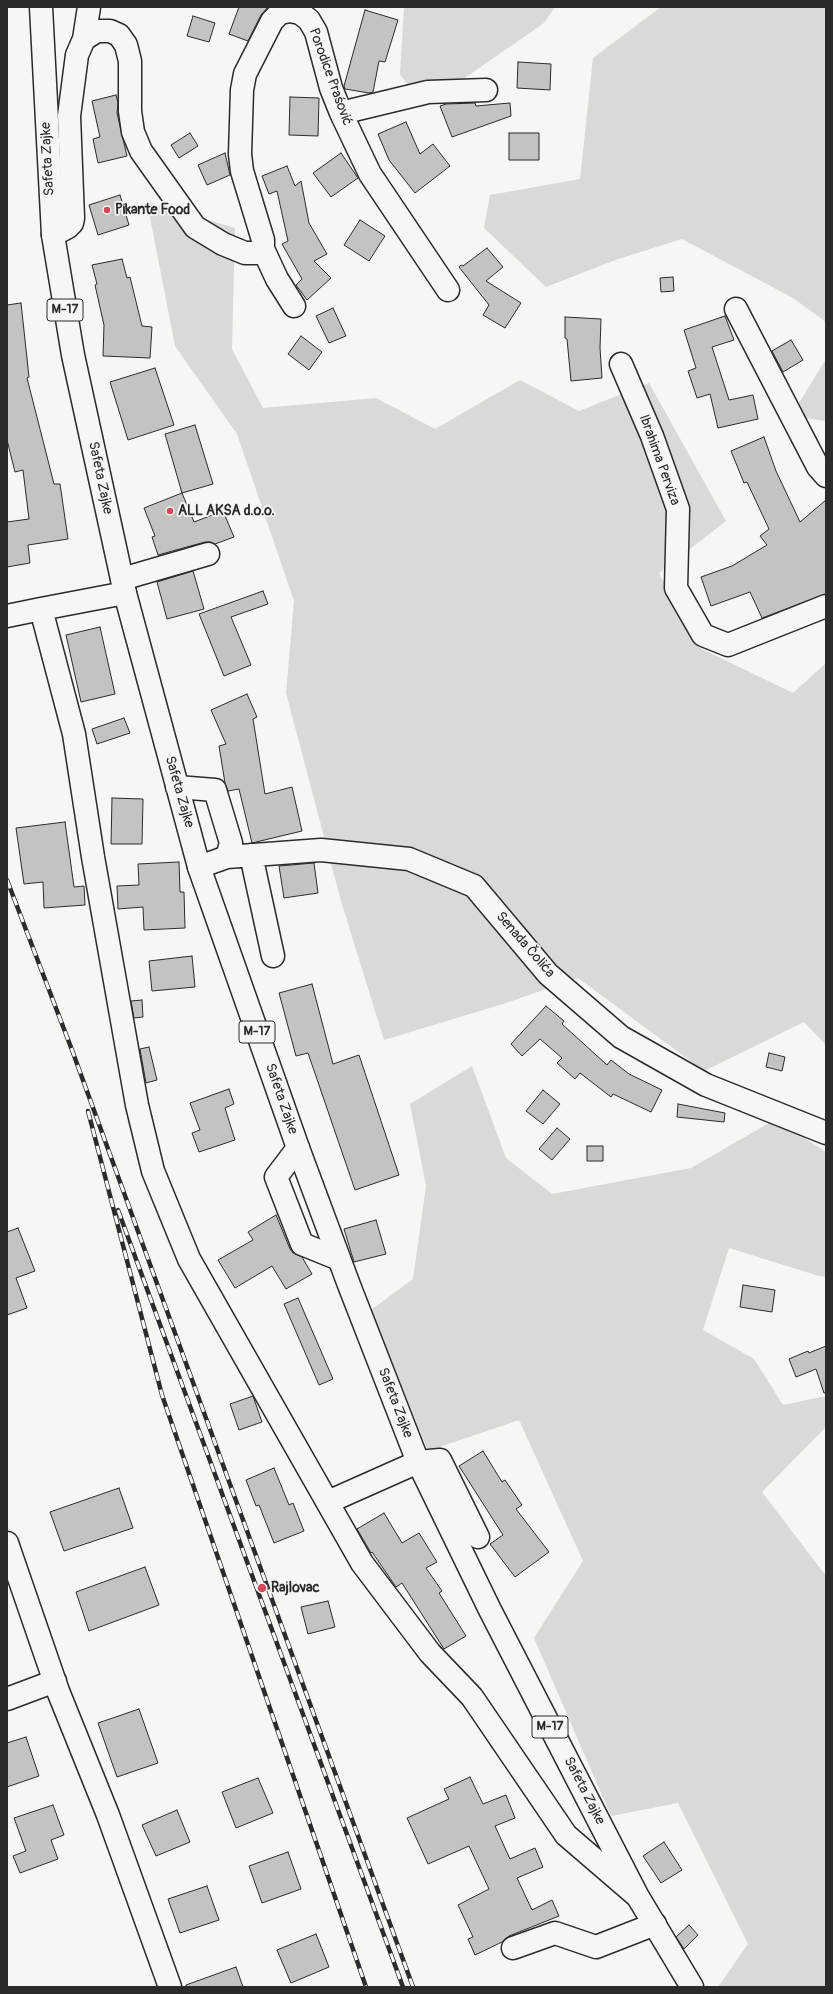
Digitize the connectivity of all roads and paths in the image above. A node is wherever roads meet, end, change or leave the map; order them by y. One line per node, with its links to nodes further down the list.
1 (41, 7): 6 (street, Safeta Zajke / M-17)
2 (89, 7): 3 (street)
3 (84, 39): 6 (street); 7 (street)
4 (486, 90): 5 (street)
5 (341, 113): 7 (street, Porodice Praśović); 8 (street, Porodice Praśović)
6 (53, 235): 14 (street, Safeta Zajke / M-17)
7 (263, 249): 9 (street, Porodice Praśović)
8 (448, 290)
9 (294, 306)
10 (736, 309): 12 (street)
11 (622, 364): 15 (street, Ibrahima Perviza)
12 (826, 476)
13 (208, 554): 14 (street)
14 (124, 586): 16 (street); 18 (street, Safeta Zajke / M-17)
15 (826, 606)
16 (41, 609): 17 (street); 27 (street)
17 (7, 616)
18 (177, 787): 20 (street); 21 (street, Safeta Zajke / M-17)
19 (251, 855): 20 (street, Senada Čolića); 22 (street); 23 (street, Senada Čolića)
20 (227, 857): 21 (street, Senada Čolića)
21 (199, 867): 24 (street, Safeta Zajke / M-17)
22 (273, 956)
23 (826, 1133)
24 (298, 1148): 25 (street, Safeta Zajke / M-17); 25 (street)
25 (339, 1259): 26 (street, Safeta Zajke / M-17)
26 (418, 1462): 27 (street); 28 (street); 32 (street, Safeta Zajke / M-17)
27 (328, 1502): 32 (street)
28 (478, 1537)
29 (7, 1543): 30 (street)
30 (55, 1681): 31 (street); 35 (street)
31 (7, 1699)
32 (638, 1897): 33 (street, Safeta Zajke / M-17)
33 (655, 1924): 34 (street); 36 (street, Safeta Zajke / M-17)
34 (513, 1948)
35 (170, 1987)
36 (692, 1987)

